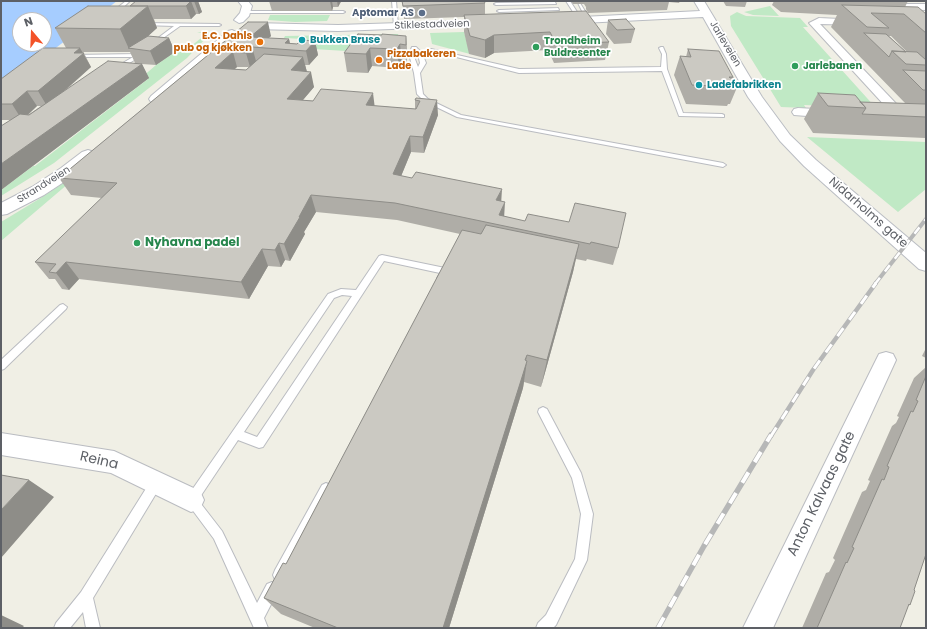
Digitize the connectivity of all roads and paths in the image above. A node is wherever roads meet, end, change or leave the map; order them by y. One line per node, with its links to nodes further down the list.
1 (128, 1): 17 (lane)
2 (243, 1): 21 (main road)
3 (394, 1): 26 (lane)
4 (568, 1): 19 (lane)
5 (700, 1): 15 (main road, Jarleveien)
6 (888, 1): 10 (street)
7 (495, 3): 8 (lane); 13 (lane)
8 (555, 3)
9 (578, 4): 19 (lane)
10 (896, 7): 11 (street); 16 (street)
11 (926, 7)
12 (558, 10): 13 (lane)
13 (499, 11): 18 (lane)
14 (343, 12): 21 (lane)
15 (707, 14): 19 (main road); 42 (main road, Jarleveien)
16 (908, 17)
17 (108, 18)
18 (504, 20): 26 (main road, Stiklestadveien)
19 (585, 20): 20 (main road)
20 (551, 21)
21 (239, 22): 25 (main road); 26 (main road, Stiklestadveien); 34 (main road)
22 (866, 22): 39 (street)
23 (140, 24): 24 (lane)
24 (178, 25): 25 (lane); 29 (lane)
25 (219, 25)
26 (396, 26)
27 (660, 48): 31 (lane)
28 (431, 50): 31 (lane)
29 (139, 55): 30 (lane); 32 (lane)
30 (69, 56)
31 (664, 69): 37 (lane)
32 (112, 72)
33 (417, 73): 43 (lane)
34 (146, 106)
35 (798, 112): 36 (street)
36 (846, 115)
37 (722, 116)
38 (886, 116): 39 (street)
39 (902, 117): 40 (street)
40 (915, 118)
41 (98, 147): 44 (main road, Strandveien)
42 (810, 162): 45 (main road, Nidarholms gate)
43 (723, 165)
44 (1, 210)
45 (926, 264)
46 (434, 291): 47 (lane)
47 (359, 293): 52 (lane); 52 (lane)
48 (63, 307): 50 (lane)
49 (886, 360): 62 (street, Anton Kalvaas gate)
50 (1, 366)
51 (543, 412): 61 (lane)
52 (236, 434): 56 (lane)
53 (1, 444): 55 (street, Reina)
54 (333, 477): 58 (lane)
55 (156, 483): 56 (street, Reina); 57 (lane)
56 (191, 500): 58 (lane)
57 (86, 597): 59 (lane); 60 (lane)
58 (259, 623)
59 (61, 628)
60 (92, 628)
61 (542, 628)
62 (758, 628)

